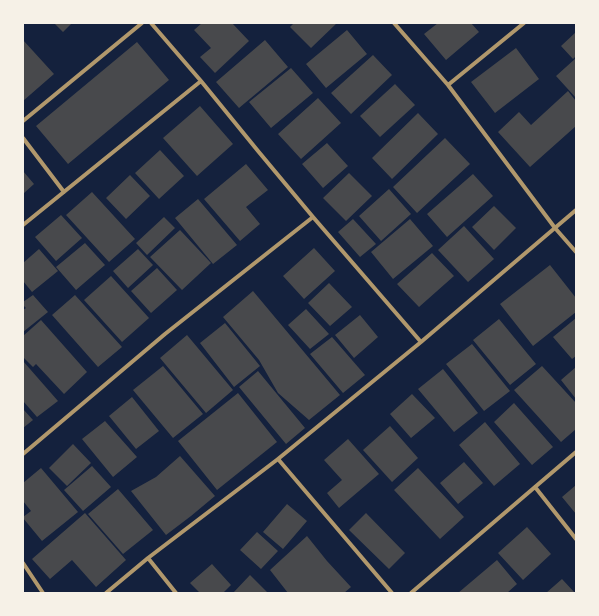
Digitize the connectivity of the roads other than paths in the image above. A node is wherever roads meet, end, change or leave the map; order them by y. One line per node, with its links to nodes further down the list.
1 (142, 23): 7 (street)
2 (152, 23): 5 (street)
3 (394, 23): 6 (street)
4 (524, 23): 6 (street)
5 (201, 81): 9 (street); 11 (street)
6 (448, 85): 13 (street)
7 (23, 121)
8 (23, 138): 9 (street)
9 (64, 192): 12 (street)
10 (576, 210): 13 (street)
11 (313, 217): 15 (street); 17 (street)
12 (23, 225)
13 (555, 228): 14 (street); 15 (street)
14 (576, 252)
15 (421, 342): 18 (street)
16 (576, 452): 19 (street)
17 (23, 454)
18 (278, 459): 21 (street); 26 (street)
19 (535, 488): 20 (street); 27 (street)
20 (576, 539)
21 (148, 558): 24 (street); 25 (street)
22 (23, 562): 23 (street)
23 (43, 593)
24 (106, 593)
25 (176, 593)
26 (392, 593)
27 (411, 593)

